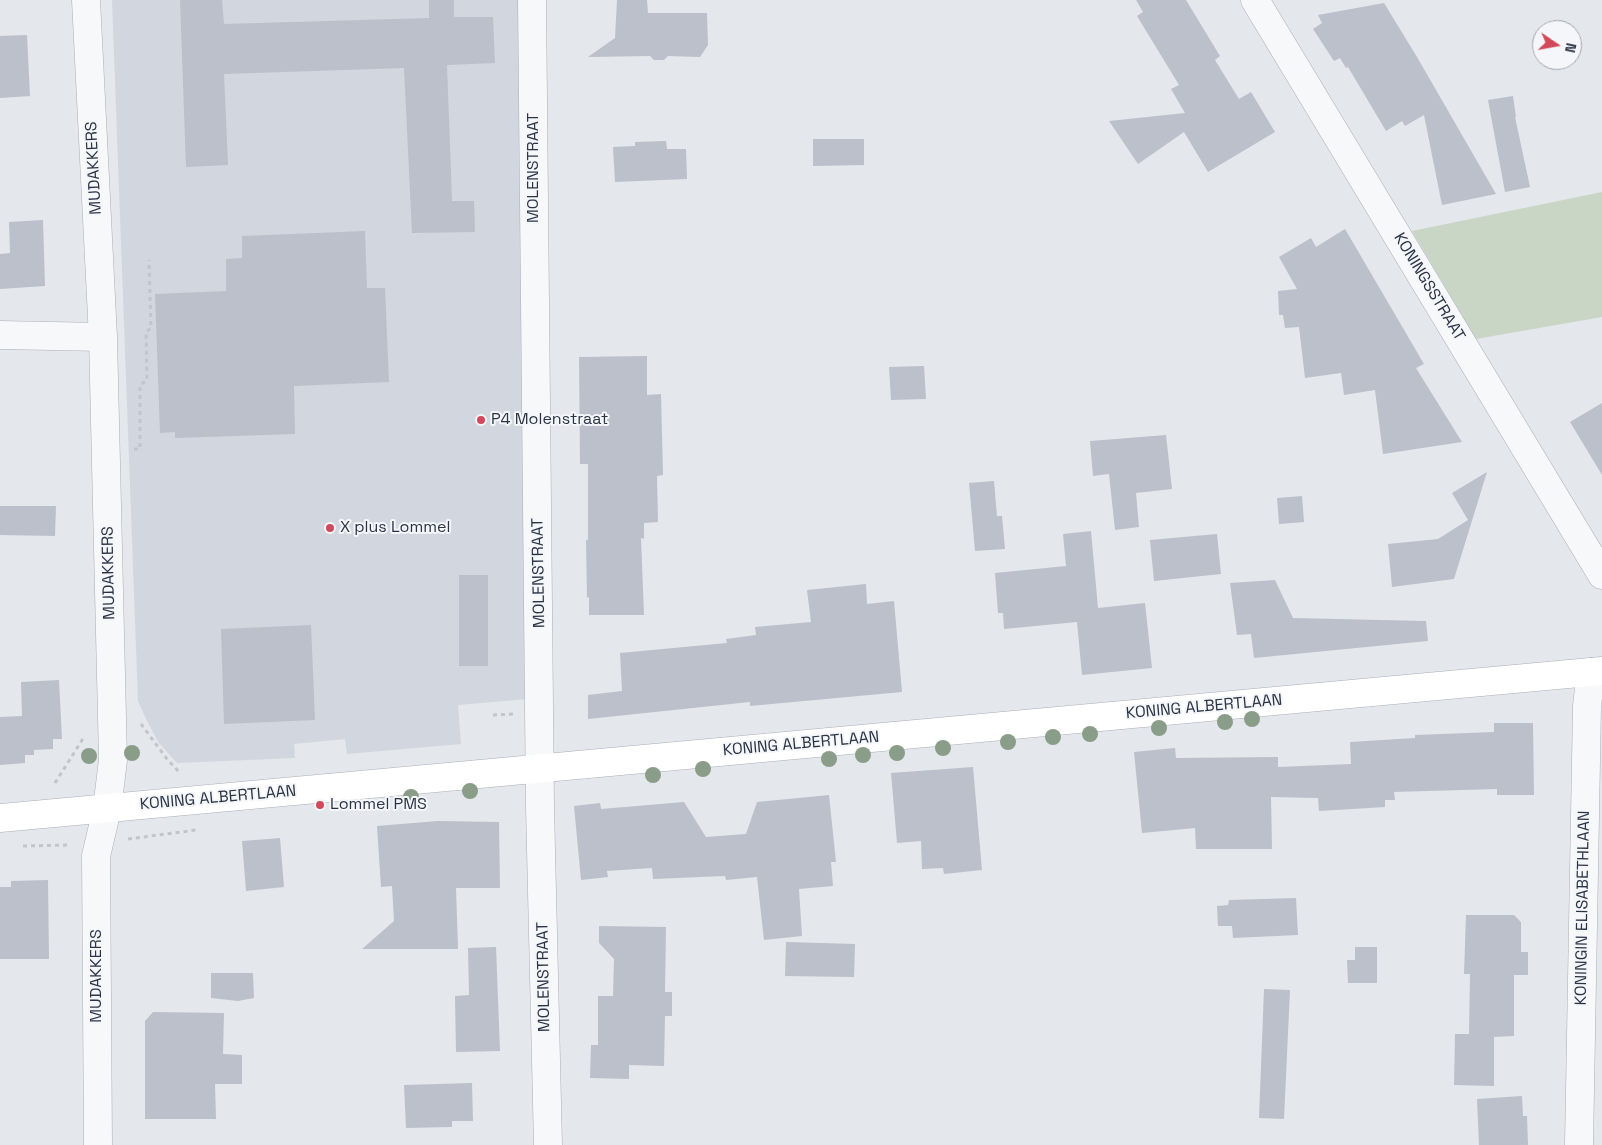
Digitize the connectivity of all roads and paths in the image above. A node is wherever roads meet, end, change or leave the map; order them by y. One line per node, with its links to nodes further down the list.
1 (86, 0): 6 (street, MUDAKKERS)
2 (532, 0): 11 (street, MOLENSTRAAT)
3 (1255, 0): 8 (street, KONINGSSTRAAT)
4 (149, 260): 7 (path)
5 (0, 335): 6 (street)
6 (103, 337): 7 (street, MUDAKKERS)
7 (106, 450): 10 (street, MUDAKKERS)
8 (1602, 575)
9 (1596, 672): 11 (main road, KONING ALBERTLAAN); 19 (street, KONINGIN ELISABETHLAAN)
10 (112, 691): 12 (path); 13 (street, MUDAKKERS)
11 (541, 769): 13 (main road, KONING ALBERTLAAN); 18 (street, MOLENSTRAAT)
12 (180, 773)
13 (107, 809): 14 (main road, KONING ALBERTLAAN); 15 (street, MUDAKKERS)
14 (0, 818)
15 (99, 842): 16 (path); 17 (street, MUDAKKERS)
16 (17, 846)
17 (98, 1145)
18 (548, 1145)
19 (1579, 1145)

